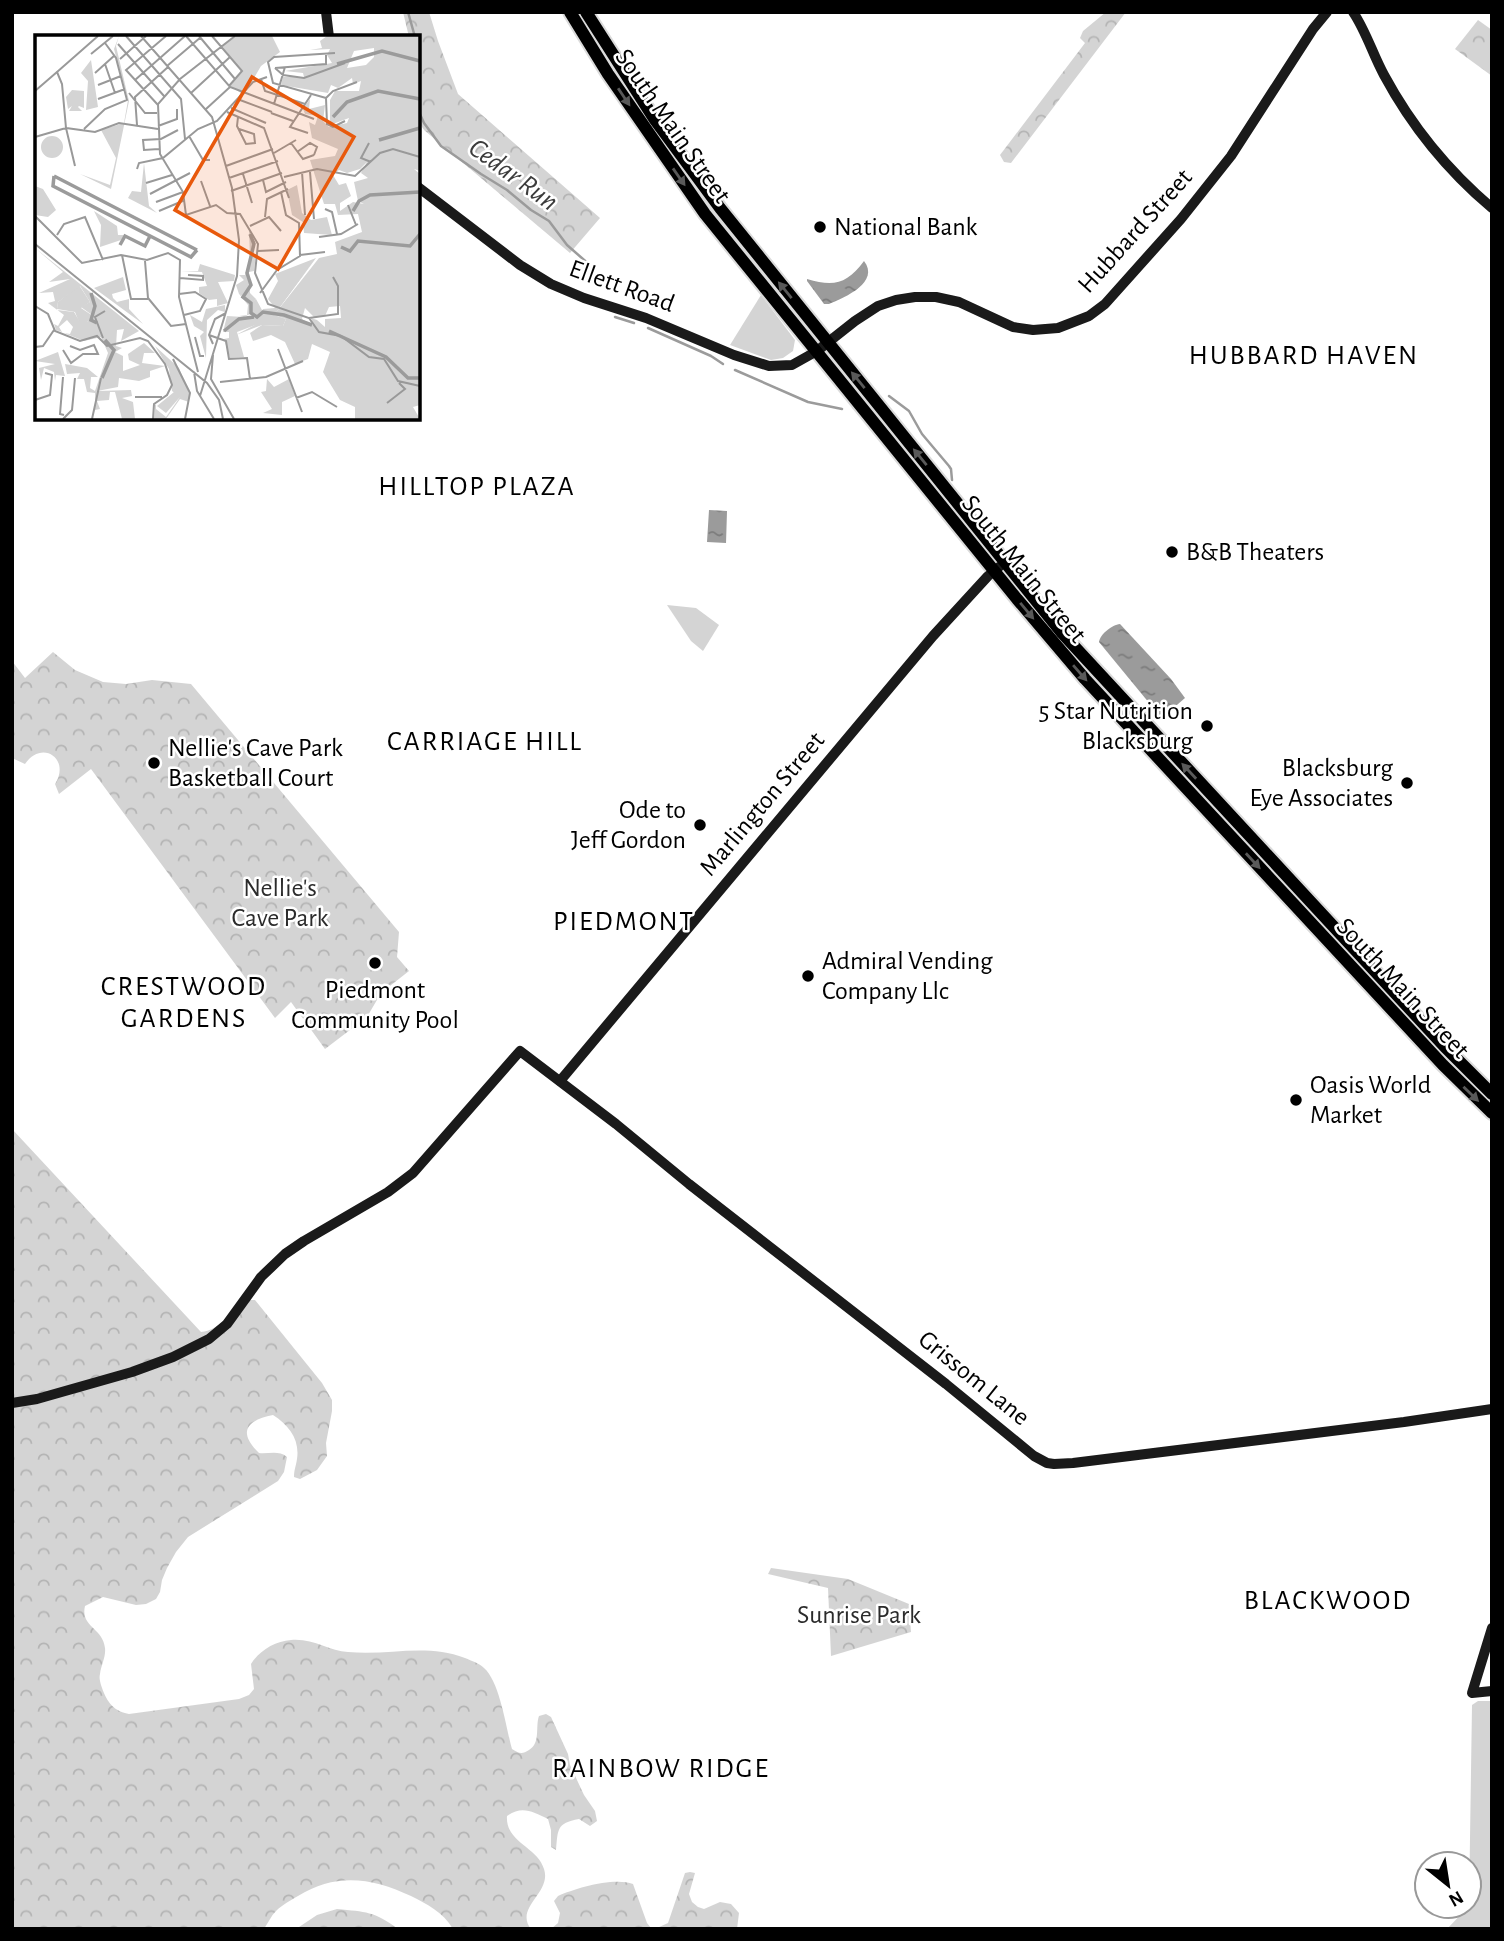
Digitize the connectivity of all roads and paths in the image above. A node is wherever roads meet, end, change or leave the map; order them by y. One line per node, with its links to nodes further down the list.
1 (326, 12): 6 (street)
2 (570, 12): 9 (main road, South Main Street, one-way to 9)
3 (586, 12): 9 (main road, South Main Street, one-way to 3)
4 (1326, 12): 9 (street, Hubbard Street)
5 (1353, 12): 8 (street)
6 (329, 35)
7 (420, 189): 9 (street, Ellett Road)
8 (1492, 208)
9 (822, 347): 10 (main road, South Main Street)
10 (1000, 567): 11 (street, Marlington Street); 12 (main road, South Main Street, one-way to 10); 13 (main road, South Main Street, one-way to 13)
11 (560, 1081): 14 (street, Grissom Lane); 15 (street, Grissom Lane)
12 (1492, 1094)
13 (1492, 1113)
14 (12, 1403)
15 (1492, 1409)
16 (1492, 1628): 17 (street)
17 (1492, 1691)

